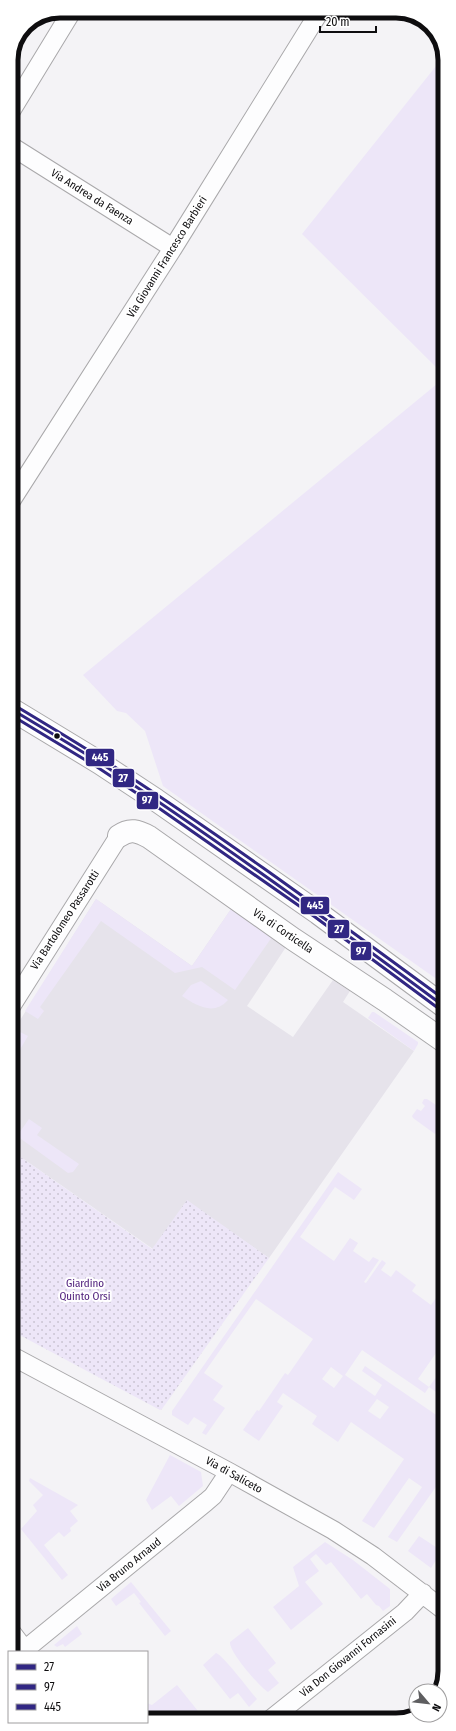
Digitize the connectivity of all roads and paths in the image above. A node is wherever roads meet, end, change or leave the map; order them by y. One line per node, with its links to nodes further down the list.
1 (68, 18): 3 (street)
2 (316, 18): 5 (street, Via Giovanni Francesco Barbieri)
3 (18, 100)
4 (18, 150): 5 (street, Via Andrea da Faenza)
5 (173, 248): 6 (street, Via Giovanni Francesco Barbieri)
6 (18, 490)
7 (18, 713): 10 (main road)
8 (119, 836): 9 (street, Via Bartolomeo Passarotti); 11 (main road, Via di Corticella)
9 (18, 996)
10 (438, 1002)
11 (438, 1037)
12 (18, 1359): 13 (street, Via di Saliceto)
13 (229, 1472): 14 (street, Via di Saliceto); 16 (street, Via Bruno Arnaud)
14 (423, 1593): 15 (street, Via di Saliceto); 17 (street, Via Don Giovanni Fornasini)
15 (438, 1605)
16 (23, 1651)
17 (279, 1713)

